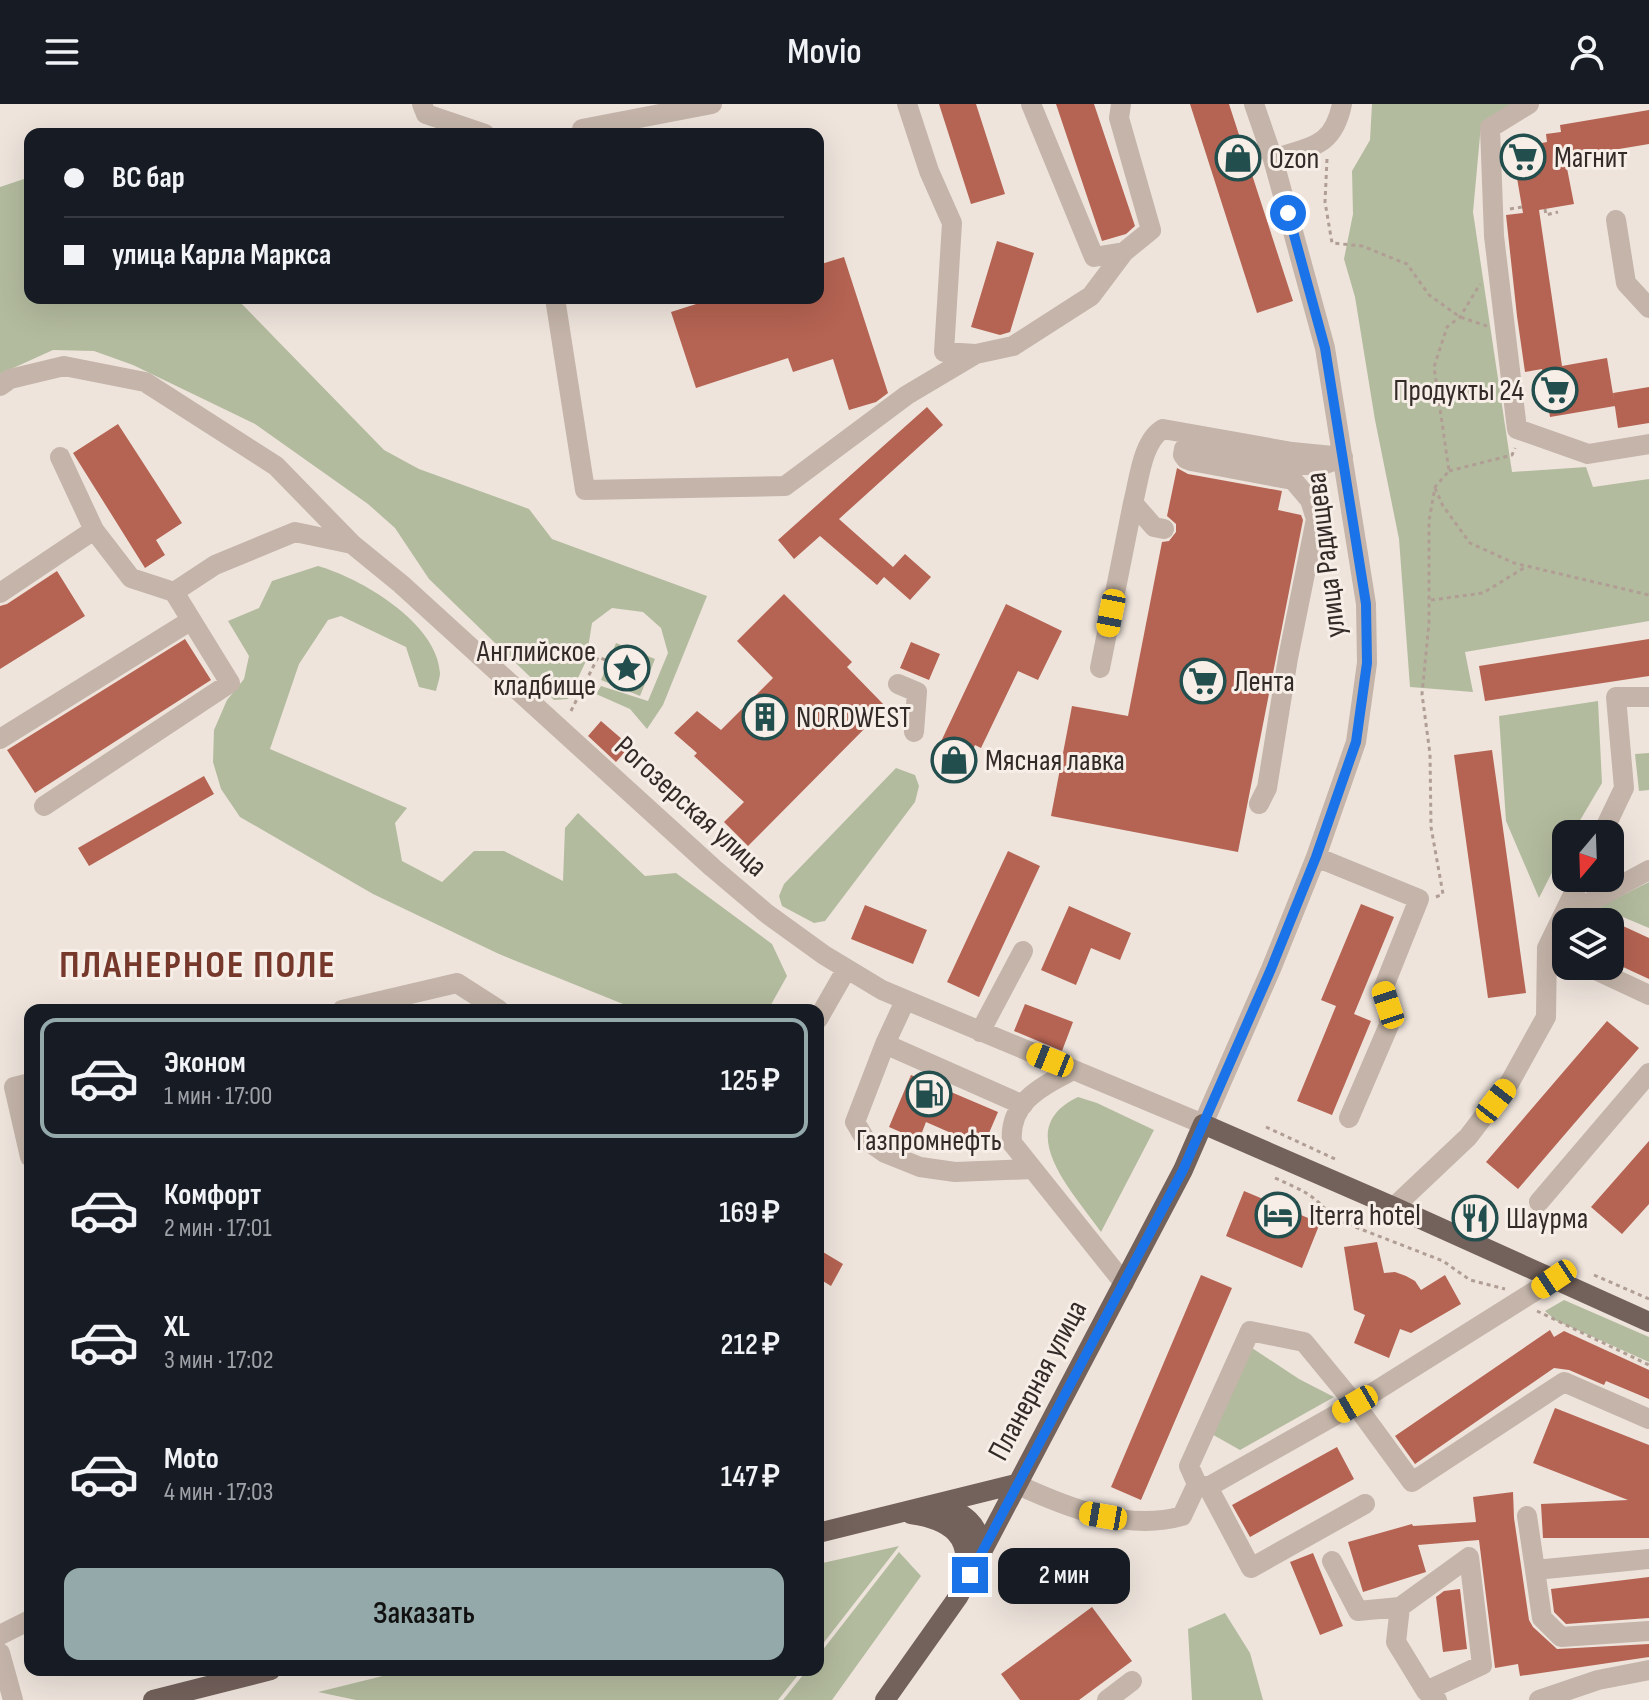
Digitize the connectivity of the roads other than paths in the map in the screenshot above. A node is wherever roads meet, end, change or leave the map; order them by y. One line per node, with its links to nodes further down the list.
1 (422, 104): 9 (street)
2 (712, 104): 10 (street)
3 (907, 104): 16 (street)
4 (1031, 104): 13 (street)
5 (1121, 104): 13 (street)
6 (1254, 104): 11 (street, улица Радищева)
7 (1342, 104): 11 (street)
8 (1529, 104): 18 (street)
9 (467, 128)
10 (587, 128)
11 (1273, 159): 20 (street, улица Радищева)
12 (1616, 220): 15 (street)
13 (1124, 252): 16 (street)
14 (556, 304): 16 (street)
15 (1649, 308)
16 (976, 354)
17 (0, 386): 24 (street)
18 (1649, 444)
19 (60, 457): 23 (street)
20 (1332, 458): 21 (street); 33 (street); 36 (street, улица Радищева)
21 (1133, 503): 22 (street); 28 (street)
22 (1164, 529)
23 (94, 530): 25 (street); 26 (street)
24 (352, 544): 25 (street, Рогозерская улица); 40 (street, Рогозерская улица)
25 (174, 592): 27 (street)
26 (0, 593)
27 (190, 621): 32 (street); 34 (street)
28 (1100, 668)
29 (898, 684): 31 (street)
30 (1649, 697): 35 (street)
31 (914, 732)
32 (0, 739)
33 (1259, 804)
34 (44, 806)
35 (1609, 820)
36 (1316, 857): 54 (street); 55 (street, улица Радищева)
37 (1649, 870): 38 (street)
38 (1579, 908)
39 (1023, 951): 48 (street)
40 (846, 970): 44 (street, Рогозерская улица); 47 (street)
41 (1552, 980): 59 (street)
42 (1617, 980): 43 (street)
43 (1649, 995)
44 (905, 1001): 48 (street, Рогозерская улица); 49 (street)
45 (368, 1004): 46 (street)
46 (490, 1004)
47 (824, 1008)
48 (980, 1032): 50 (street, Рогозерская улица)
49 (885, 1044): 53 (street); 57 (street)
50 (1073, 1070): 53 (street); 55 (street, Рогозерская улица)
51 (1649, 1073): 58 (street)
52 (24, 1084): 56 (street)
53 (1023, 1105): 57 (street)
54 (1349, 1118)
55 (1203, 1124): 59 (main road); 61 (main road, Планерная улица)
56 (24, 1131)
57 (1032, 1169): 61 (street)
58 (1539, 1202)
59 (1394, 1207): 60 (main road)
60 (1554, 1279): 62 (main road); 63 (street)
61 (1124, 1283): 65 (main road, Планерная улица)
62 (1649, 1322)
63 (1355, 1404): 64 (street); 66 (street); 66 (street)
64 (1649, 1419)
65 (1016, 1484): 66 (street); 68 (main road, Планерная улица); 72 (main road)
66 (1203, 1486): 67 (street)
67 (1365, 1504)
68 (926, 1508): 69 (main road, Планерная улица); 72 (main road)
69 (903, 1513): 71 (main road, Планерная улица); 76 (main road)
70 (1527, 1516): 75 (street)
71 (824, 1532)
72 (981, 1553): 76 (main road)
73 (1649, 1559): 75 (street)
74 (1332, 1561): 77 (street)
75 (1535, 1570): 79 (street)
76 (958, 1597): 88 (main road)
77 (1400, 1607): 85 (street); 85 (street)
78 (24, 1623): 80 (street)
79 (1649, 1631)
80 (0, 1635)
81 (0, 1653): 86 (street)
82 (1649, 1670): 90 (street)
83 (247, 1676): 87 (main road)
84 (1132, 1681): 89 (street)
85 (1431, 1696)
86 (13, 1700)
87 (153, 1700)
88 (885, 1700)
89 (1107, 1700)
90 (1539, 1700)

